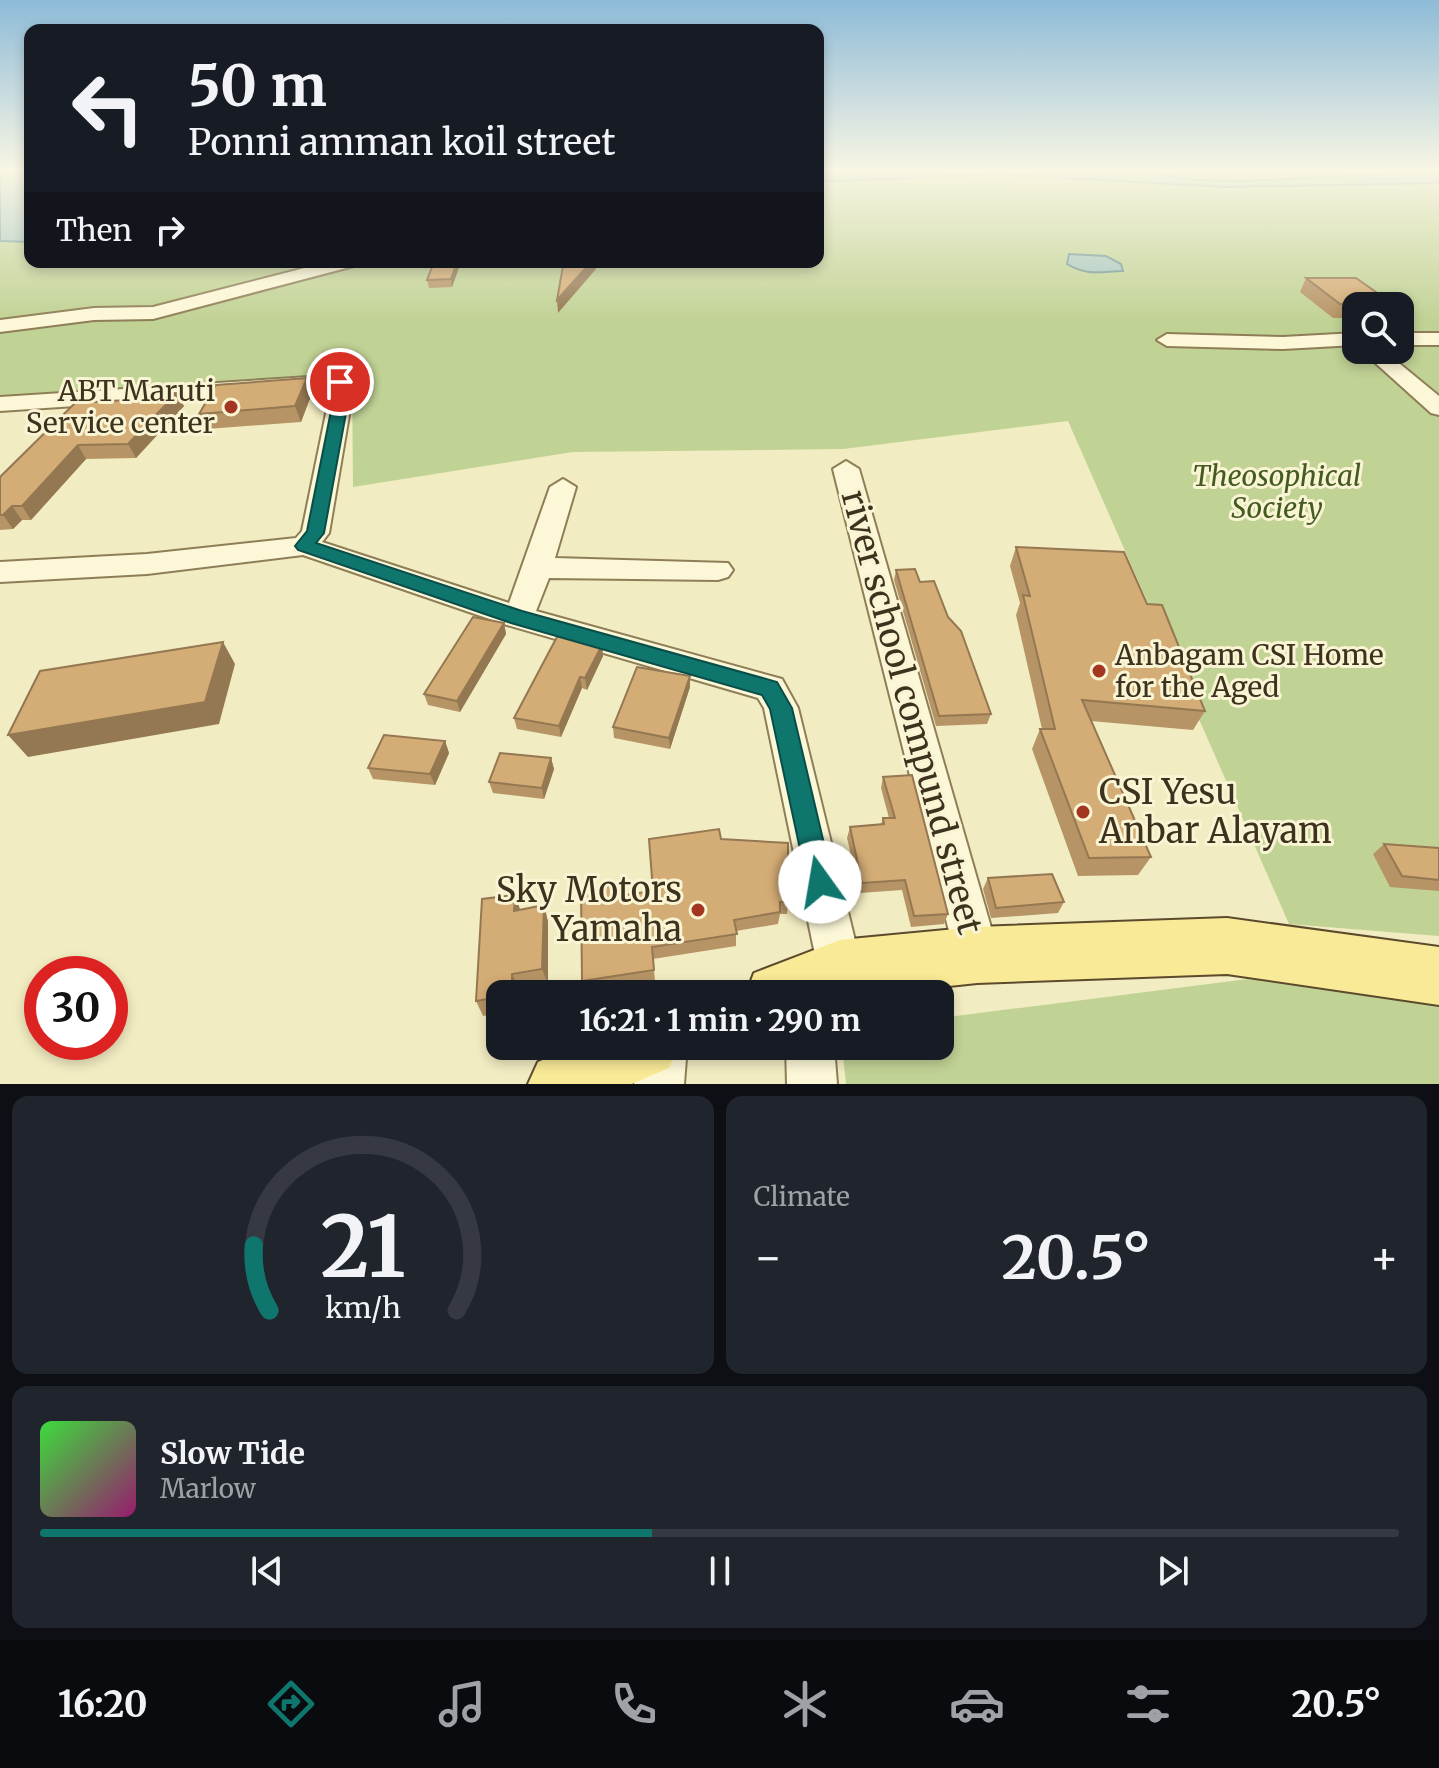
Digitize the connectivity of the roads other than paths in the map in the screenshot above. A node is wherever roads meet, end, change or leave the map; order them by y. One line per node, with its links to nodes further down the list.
1 (325, 268): 2 (street)
2 (0, 326)
3 (1414, 339): 4 (street)
4 (1439, 339)
5 (1167, 340): 6 (street)
6 (1342, 340)
7 (1387, 364): 9 (street)
8 (0, 404): 12 (street)
9 (1439, 408)
10 (846, 469): 17 (street, river school compund street)
11 (563, 487): 13 (street)
12 (304, 546): 15 (street); 16 (street)
13 (538, 568): 14 (street); 16 (street)
14 (718, 570)
15 (0, 572)
16 (518, 617): 19 (street)
17 (977, 955): 18 (main road); 20 (main road)
18 (1439, 976)
19 (806, 980)
20 (834, 980)
21 (615, 1060): 24 (main road)
22 (662, 1060): 25 (street)
23 (811, 1060): 26 (street)
24 (560, 1084)
25 (659, 1084)
26 (812, 1084)

